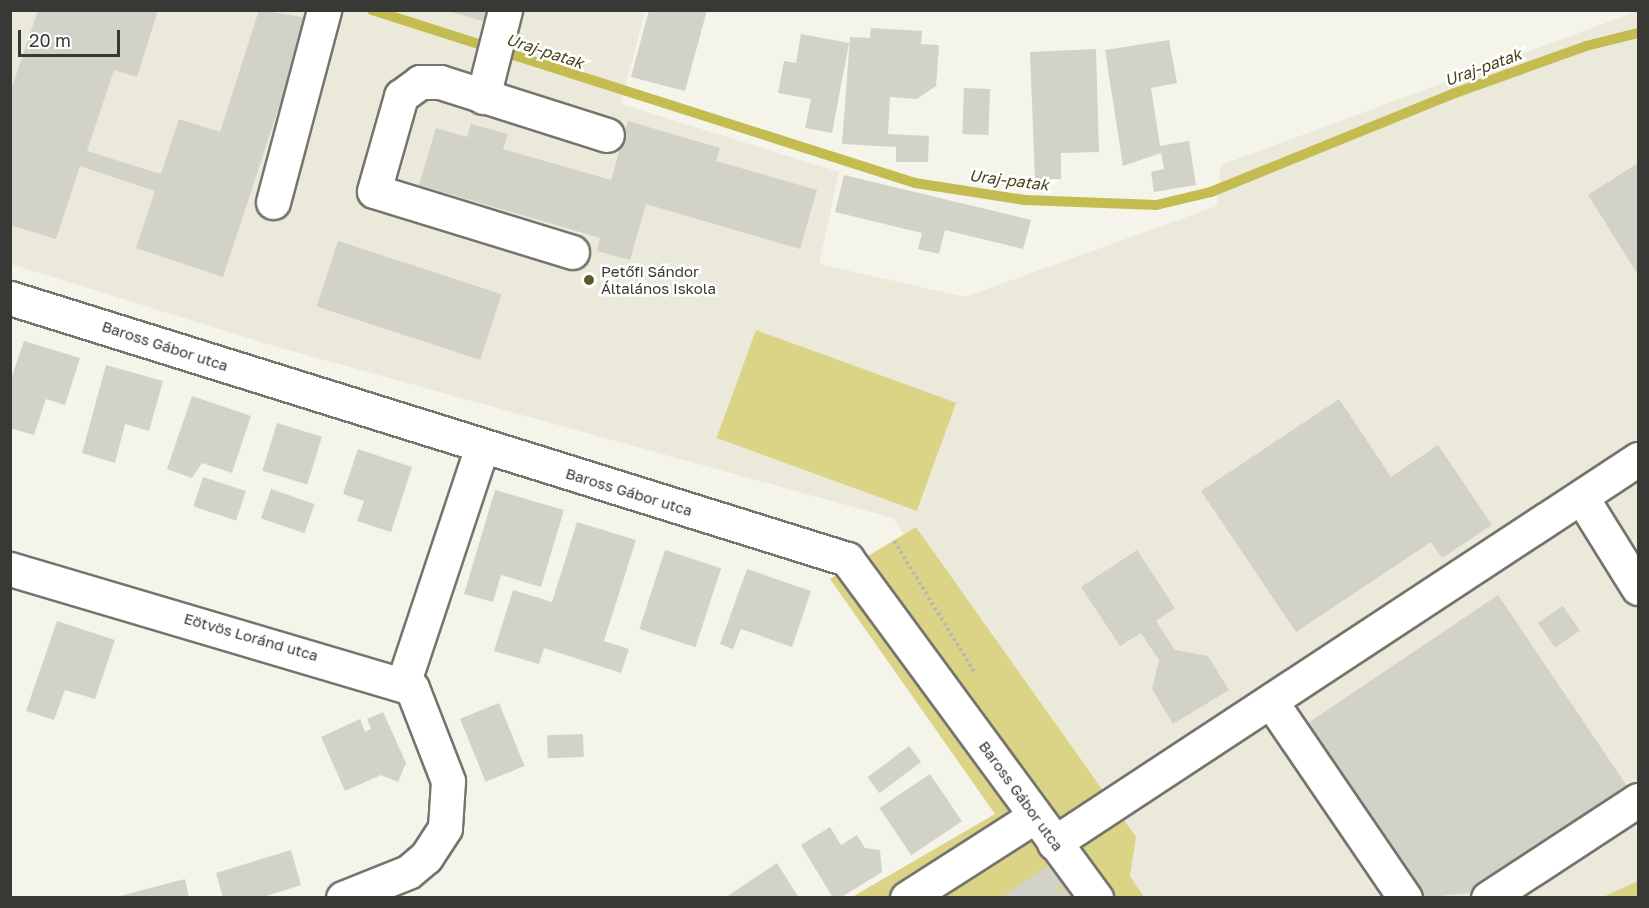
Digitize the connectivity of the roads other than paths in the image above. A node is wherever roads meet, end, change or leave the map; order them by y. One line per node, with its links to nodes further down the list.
1 (324, 10): 5 (street)
2 (500, 34): 3 (street)
3 (483, 97): 4 (street); 6 (street)
4 (607, 135)
5 (273, 202)
6 (572, 252)
7 (10, 298): 8 (street, Baross Gábor utca)
8 (482, 446): 13 (street); 16 (street, Baross Gábor utca)
9 (1638, 459): 10 (street)
10 (1581, 498): 12 (street); 14 (street)
11 (10, 569): 13 (street, Eötvös Loránd utca)
12 (1638, 588)
13 (404, 681): 19 (street)
14 (1272, 703): 17 (street); 23 (street)
15 (1638, 800): 24 (street)
16 (1035, 816): 17 (street, Baross Gábor utca); 18 (street)
17 (1054, 843): 22 (street, Baross Gábor utca)
18 (967, 860): 20 (street); 21 (street)
19 (343, 897)
20 (907, 897)
21 (952, 897)
22 (1095, 897)
23 (1405, 897)
24 (1488, 897)

